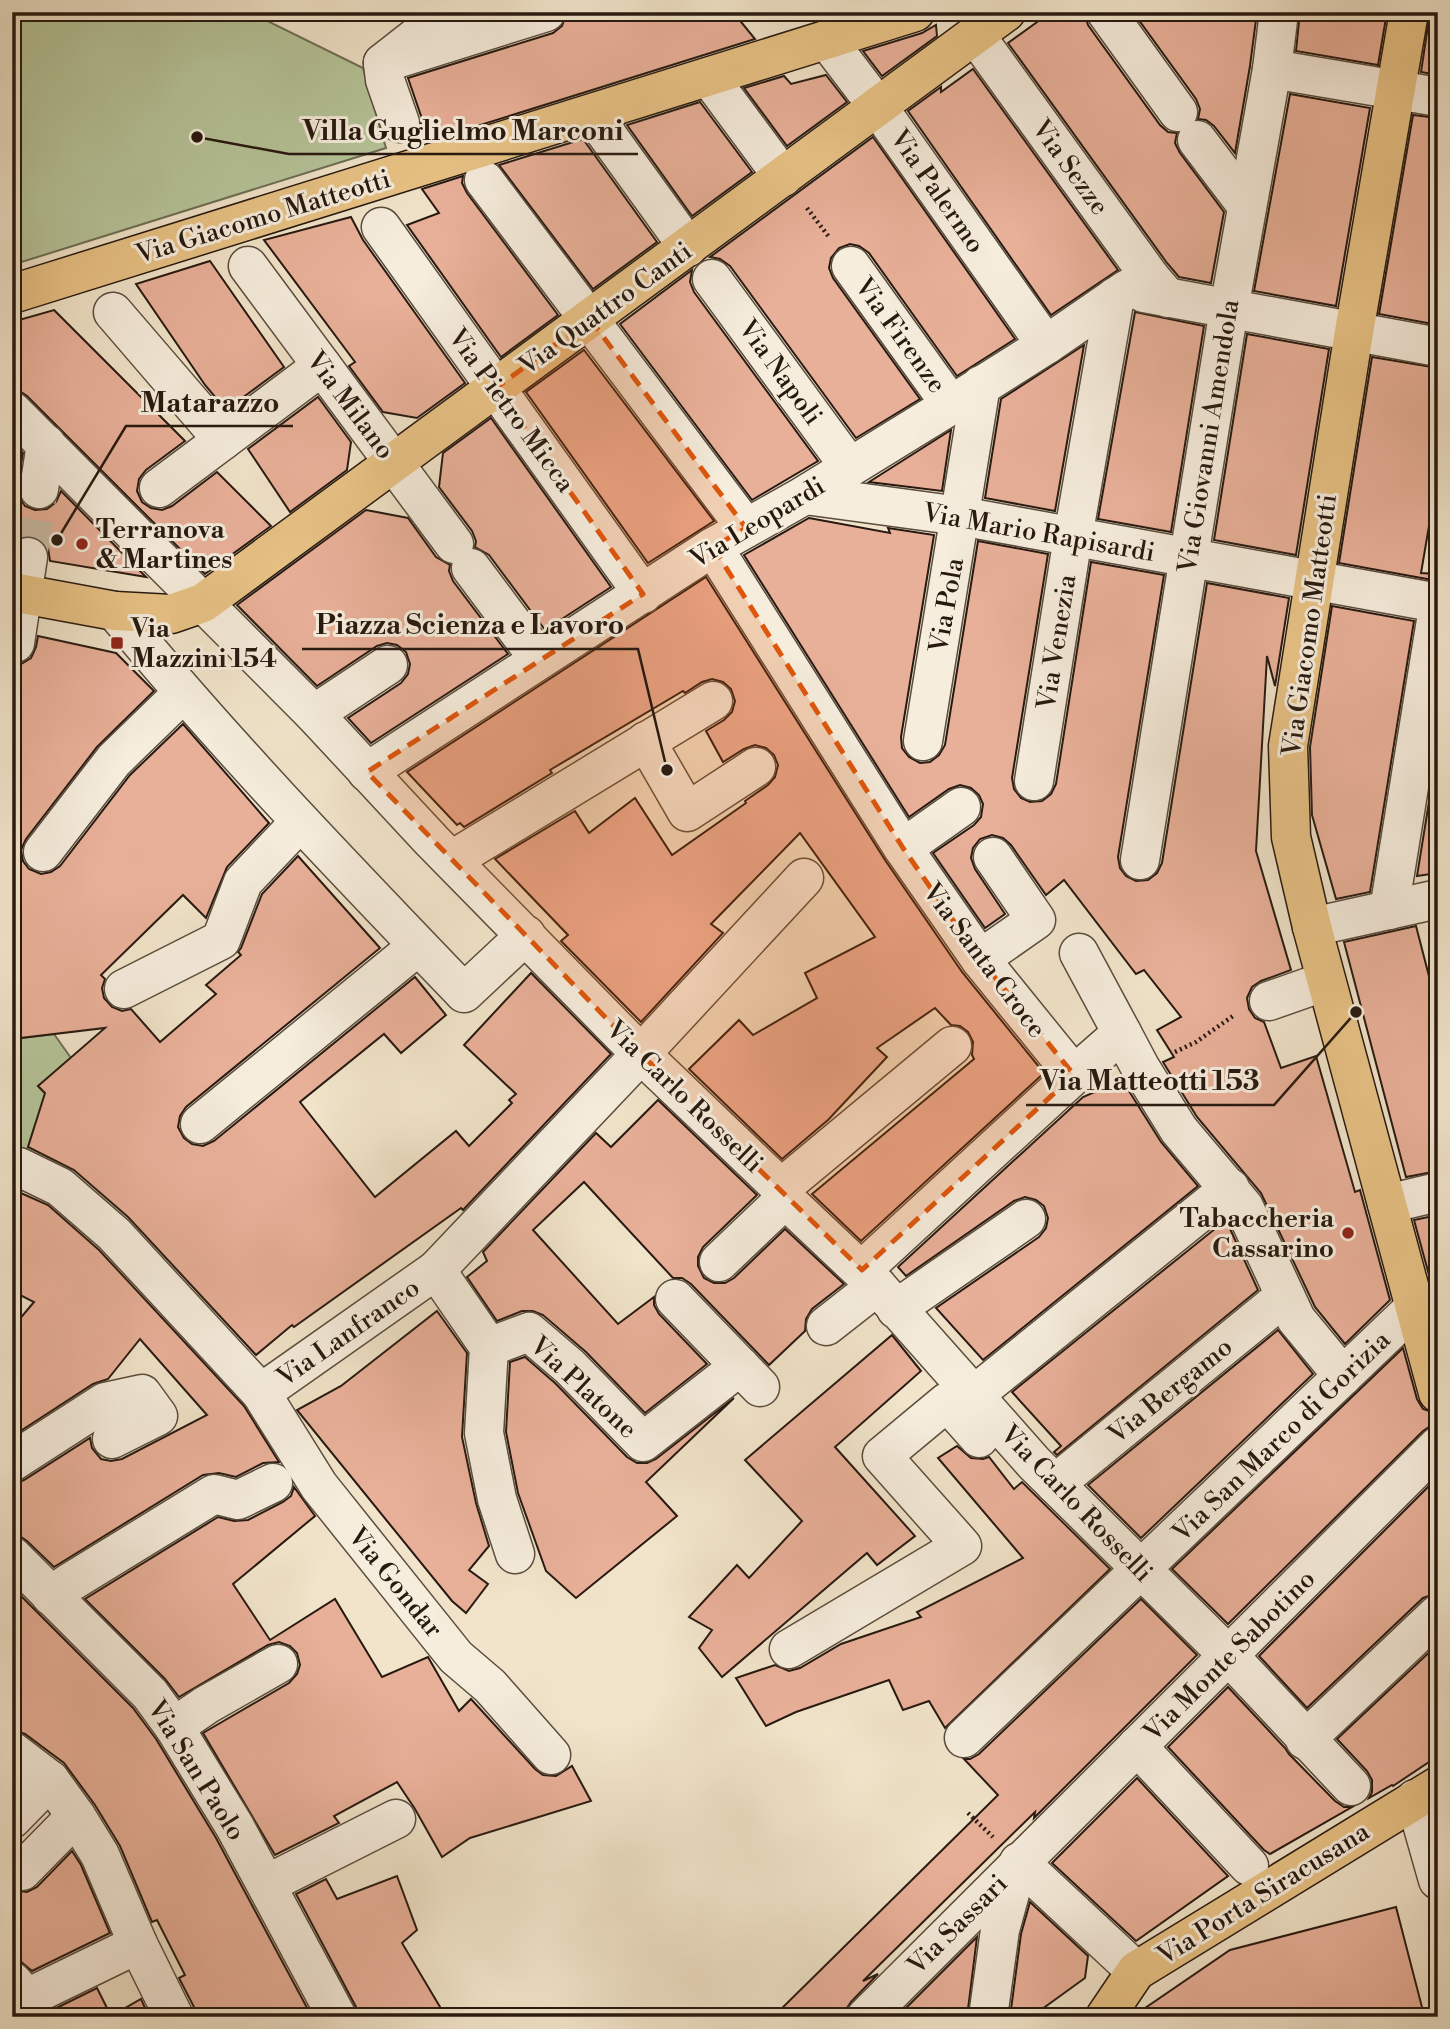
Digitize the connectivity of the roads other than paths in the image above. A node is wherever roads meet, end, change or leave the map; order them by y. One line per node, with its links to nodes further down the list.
1 (448, 12): 10 (street)
2 (546, 12): 10 (street)
3 (915, 12): 9 (main road, Via Giacomo Matteotti)
4 (1006, 12): 8 (main road, Via Quattro Canti)
5 (1106, 12): 20 (street)
6 (1279, 12): 11 (street, Via Giovanni Amendola)
7 (1409, 12): 13 (main road, Via Giacomo Matteotti)
8 (976, 36): 15 (main road, Via Quattro Canti); 26 (street, Via Sezze)
9 (827, 40): 12 (main road, Via Giacomo Matteotti); 15 (street, Via Palermo)
10 (383, 63): 17 (street)
11 (1272, 69): 13 (street); 20 (street, Via Giovanni Amendola)
12 (709, 77): 16 (main road, Via Giacomo Matteotti); 18 (street)
13 (1397, 90): 14 (street); 31 (main road, Via Giacomo Matteotti)
14 (1438, 97)
15 (878, 107): 18 (main road, Via Quattro Canti); 32 (street, Via Palermo)
16 (592, 114): 22 (street); 27 (main road, Via Giacomo Matteotti)
17 (400, 123)
18 (783, 177): 22 (main road, Via Quattro Canti)
19 (484, 180): 30 (street)
20 (1247, 206): 28 (street, Via Giovanni Amendola)
21 (381, 227): 35 (street, Via Pietro Micca)
22 (688, 247): 30 (main road, Via Quattro Canti)
23 (248, 266): 34 (street, Via Milano)
24 (851, 266): 36 (street, Via Firenze)
25 (712, 279): 41 (street, Via Napoli)
26 (1140, 290): 28 (street); 32 (street, Via Leopardi); 47 (street, Via Venezia)
27 (12, 294)
28 (1229, 309): 31 (street); 49 (street, Via Giovanni Amendola)
29 (113, 312): 38 (street)
30 (590, 319): 35 (main road, Via Quattro Canti); 46 (street)
31 (1354, 332): 33 (street); 51 (main road, Via Giacomo Matteotti)
32 (1046, 345): 36 (street, Via Leopardi)
33 (1438, 347)
34 (322, 366): 38 (street); 40 (street, Via Milano)
35 (496, 388): 40 (main road, Via Quattro Canti); 52 (street, Via Pietro Micca)
36 (966, 395): 41 (street, Via Leopardi); 45 (street, Via Pola)
37 (12, 411): 39 (street, Via Carlo Rosselli)
38 (223, 440): 42 (street)
39 (46, 444): 43 (street); 53 (street, Via Carlo Rosselli)
40 (394, 463): 53 (main road, Via Quattro Canti); 58 (street, Via Milano)
41 (849, 466): 44 (street, Via Leopardi)
42 (159, 488)
43 (39, 489)
44 (805, 495): 45 (street, Via Mario Rapisardi); 46 (street, Via Leopardi)
45 (960, 516): 47 (street, Via Mario Rapisardi); 64 (street, Via Pola)
46 (746, 528): 48 (street, Via Leopardi)
47 (1073, 537): 49 (street, Via Mario Rapisardi); 67 (street, Via Venezia)
48 (713, 547): 52 (street, Via Leopardi); 70 (street, Via Santa Croce)
49 (1188, 558): 51 (street, Via Mario Rapisardi); 74 (street, Via Giovanni Amendola)
50 (20, 580): 56 (main road, Via Quattro Canti); 57 (street)
51 (1313, 580): 54 (street, Via Mario Rapisardi); 78 (main road, Via Giacomo Matteotti)
52 (643, 594): 58 (street, Via Leopardi)
53 (203, 603): 56 (main road, Via Quattro Canti); 62 (street, Via Carlo Rosselli)
54 (1438, 603)
55 (1438, 608): 77 (street)
56 (116, 611): 60 (street)
57 (12, 642)
58 (539, 659): 66 (street, Via Leopardi)
59 (388, 665): 62 (street)
60 (183, 693): 69 (street); 71 (street)
61 (713, 701): 63 (street)
62 (314, 714): 66 (street, Via Carlo Rosselli)
63 (646, 741): 65 (street); 73 (street)
64 (923, 741)
65 (756, 767)
66 (367, 772): 73 (street, Via Carlo Rosselli)
67 (1034, 781)
68 (961, 807): 70 (street)
69 (299, 822): 80 (street); 84 (street)
70 (903, 848): 82 (street, Via Santa Croce)
71 (43, 852)
72 (993, 857): 82 (street)
73 (452, 860): 79 (street, Via Carlo Rosselli)
74 (1140, 860)
75 (804, 878): 88 (street, Via Lanfranco)
76 (1436, 906): 77 (street)
77 (1389, 910): 78 (street)
78 (1312, 927): 83 (main road, Via Giacomo Matteotti)
79 (526, 935): 80 (street); 88 (street, Via Carlo Rosselli)
80 (418, 946): 90 (street)
81 (1079, 953): 86 (street)
82 (980, 959): 89 (street, Via Santa Croce)
83 (1326, 981): 85 (street); 95 (main road, Via Giacomo Matteotti)
84 (124, 989)
85 (1269, 1002)
86 (1122, 1033): 89 (street); 92 (street)
87 (952, 1046): 94 (street)
88 (641, 1054): 94 (street, Via Carlo Rosselli); 98 (street, Via Lanfranco)
89 (1074, 1075): 99 (street)
90 (200, 1124)
91 (12, 1168): 106 (street, Via Lanfranco)
92 (1230, 1188): 100 (street); 108 (street)
93 (1438, 1192): 95 (street)
94 (783, 1193): 97 (street); 99 (street, Via Carlo Rosselli)
95 (1387, 1204): 102 (main road, Via Giacomo Matteotti)
96 (1026, 1219): 99 (street)
97 (719, 1262)
98 (436, 1270): 104 (street); 106 (street, Via Lanfranco)
99 (878, 1288): 103 (street); 108 (street, Via Carlo Rosselli)
100 (1284, 1296): 105 (street); 112 (street, Via Bergamo)
101 (675, 1299): 104 (street, Via Platone)
102 (1415, 1307): 105 (street, Via San Marco di Gorizia); 107 (main road, Via Giacomo Matteotti)
103 (826, 1326)
104 (489, 1347): 114 (street)
105 (1343, 1376): 116 (street, Via San Marco di Gorizia)
106 (261, 1393): 127 (street, Via Gondar)
107 (1438, 1393)
108 (974, 1395): 112 (street, Via Carlo Rosselli)
109 (112, 1439): 111 (street)
110 (1438, 1446): 120 (street, Via Monte Sabotino)
111 (17, 1452)
112 (1044, 1473): 116 (street, Via Carlo Rosselli); 119 (street)
113 (273, 1483): 117 (street)
114 (515, 1554)
115 (12, 1556): 117 (street, Via San Paolo)
116 (1142, 1570): 120 (street, Via Carlo Rosselli); 123 (street, Via San Marco di Gorizia)
117 (51, 1596): 122 (street, Via San Paolo)
118 (1438, 1614): 124 (street)
119 (789, 1649)
120 (1229, 1656): 124 (street, Via Carlo Rosselli); 125 (street, Via Monte Sabotino)
121 (278, 1664): 122 (street)
122 (174, 1727): 138 (street, Via San Paolo)
123 (964, 1738)
124 (1305, 1740): 129 (street, Via Carlo Rosselli)
125 (1137, 1746): 134 (street, Via Monte Sabotino); 135 (street)
126 (12, 1751): 128 (street)
127 (551, 1755)
128 (50, 1780): 131 (street); 132 (street)
129 (1351, 1786)
130 (1426, 1793): 137 (street); 140 (main road, Via Porta Siracusana)
131 (76, 1816): 136 (street); 139 (street)
132 (12, 1819)
133 (396, 1819): 138 (street)
134 (1019, 1861): 140 (street); 144 (street, Via Sassari); 145 (street)
135 (1249, 1866)
136 (22, 1871)
137 (1438, 1880)
138 (267, 1884): 143 (street, Via San Paolo)
139 (138, 1944): 141 (street); 142 (street)
140 (1136, 1971): 146 (main road, Via Porta Siracusana)
141 (12, 1981)
142 (174, 2017)
143 (337, 2017)
144 (866, 2017)
145 (988, 2017)
146 (1105, 2017)

